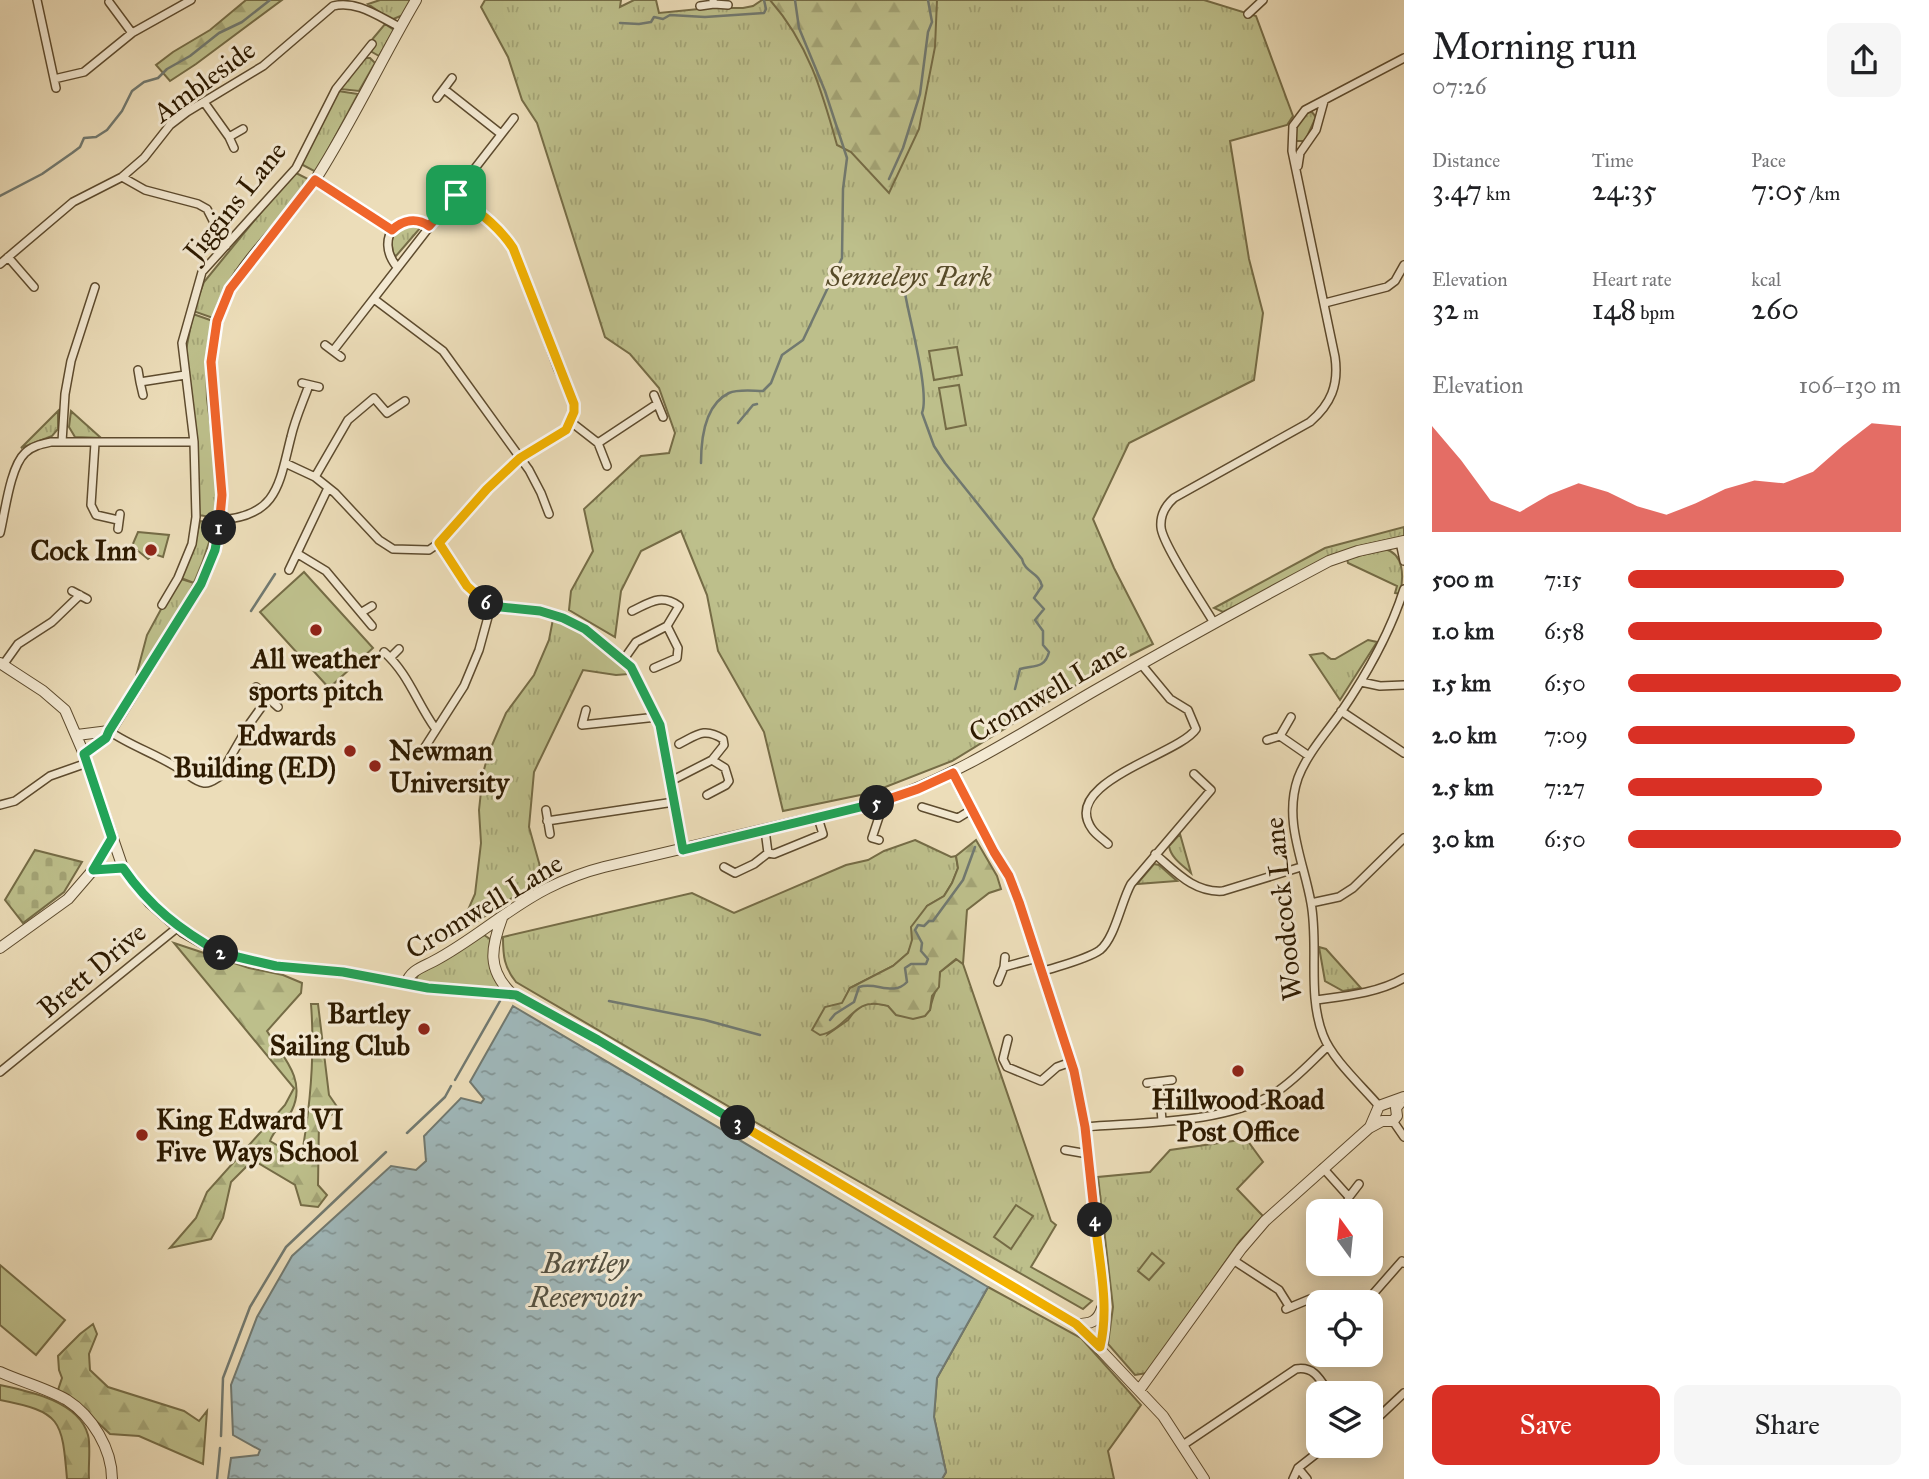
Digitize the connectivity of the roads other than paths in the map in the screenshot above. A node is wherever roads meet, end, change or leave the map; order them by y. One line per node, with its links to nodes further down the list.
1 (37, 0): 15 (street)
2 (191, 0): 11 (street)
3 (416, 0): 10 (street, Jiggins Lane)
4 (1263, 0): 9 (street)
5 (109, 2): 11 (street)
6 (714, 2): 7 (street); 8 (street)
7 (728, 5)
8 (700, 6)
9 (1248, 14)
10 (400, 27): 20 (street, Ambleside); 28 (street, Jiggins Lane)
11 (132, 33): 15 (street)
12 (372, 44): 32 (street, Jiggins Lane)
13 (1404, 58): 19 (street)
14 (452, 78): 17 (street)
15 (54, 79): 16 (street)
16 (56, 89)
17 (444, 89): 18 (street); 23 (street)
18 (437, 98)
19 (1326, 99): 26 (street); 26 (street)
20 (204, 102): 24 (street); 27 (street, Ambleside)
21 (514, 118): 23 (street)
22 (243, 129): 24 (street)
23 (501, 134): 29 (street)
24 (229, 137): 25 (street)
25 (234, 148)
26 (1298, 170): 40 (street)
27 (122, 177): 32 (street); 33 (street, Ambleside)
28 (315, 180): 31 (street); 66 (street, Jiggins Lane)
29 (456, 195): 30 (street); 53 (street)
30 (429, 226): 31 (street); 36 (street)
31 (392, 230): 36 (street)
32 (226, 246): 45 (street, Jiggins Lane)
33 (8, 257): 34 (street, Ambleside); 37 (street)
34 (0, 264)
35 (1404, 265): 40 (street)
36 (397, 267): 39 (street)
37 (34, 286)
38 (95, 287): 54 (street)
39 (374, 299): 42 (street); 58 (street)
40 (1325, 303): 81 (street)
41 (325, 345): 42 (street)
42 (333, 351): 43 (street)
43 (341, 357)
44 (138, 370): 46 (street)
45 (185, 375): 46 (street); 55 (street, Jiggins Lane)
46 (140, 382): 48 (street)
47 (319, 387): 59 (street)
48 (143, 395)
49 (654, 395): 51 (street)
50 (405, 401): 61 (street)
51 (657, 404): 52 (street); 57 (street)
52 (663, 417)
53 (570, 422): 57 (street); 58 (street)
54 (62, 442): 56 (street); 68 (street)
55 (194, 442): 56 (street); 76 (street, Jiggins Lane)
56 (95, 443): 67 (street)
57 (598, 443): 60 (street)
58 (520, 458): 64 (street); 70 (street)
59 (285, 463): 61 (street); 66 (street)
60 (607, 466)
61 (315, 477): 62 (street)
62 (328, 488): 70 (street); 71 (street)
63 (554, 498): 64 (street)
64 (545, 501): 65 (street)
65 (549, 514)
66 (220, 520): 99 (street, Jiggins Lane)
67 (118, 529)
68 (0, 533)
69 (1402, 541): 72 (street); 81 (street, Cromwell Lane)
70 (439, 543): 78 (street)
71 (298, 554): 73 (street); 80 (street)
72 (1404, 561)
73 (289, 570)
74 (1404, 589): 89 (street, Woodcock Lane)
75 (72, 590): 86 (street)
76 (162, 605)
77 (372, 606): 80 (street)
78 (491, 606): 85 (street); 98 (street)
79 (632, 611): 83 (street)
80 (362, 612): 82 (street)
81 (1214, 622): 87 (street, Cromwell Lane)
82 (372, 626)
83 (667, 626): 85 (street); 88 (street)
84 (398, 649): 98 (street)
85 (624, 659): 97 (street)
86 (2, 664): 100 (street)
87 (1141, 664): 109 (street, Cromwell Lane); 126 (street)
88 (654, 668)
89 (1361, 682): 90 (street); 95 (street, Woodcock Lane)
90 (1404, 685)
91 (256, 687): 92 (street)
92 (268, 698): 93 (street); 99 (street)
93 (278, 707)
94 (586, 710): 97 (street)
95 (1341, 711): 105 (street); 106 (street, Woodcock Lane)
96 (1291, 717): 101 (street)
97 (657, 718): 111 (street)
98 (435, 728): 104 (street)
99 (109, 731): 100 (street); 107 (street, Jiggins Lane)
100 (77, 735): 107 (street)
101 (1280, 736): 102 (street); 106 (street)
102 (1267, 740)
103 (679, 744): 108 (street)
104 (425, 747)
105 (1404, 753)
106 (1309, 756): 131 (street, Woodcock Lane)
107 (85, 759): 115 (street); 123 (street)
108 (712, 760): 111 (street); 112 (street)
109 (953, 773): 114 (street, Cromwell Lane); 118 (street)
110 (1194, 774): 129 (street)
111 (671, 781): 113 (street)
112 (707, 795)
113 (674, 802): 120 (street); 127 (street)
114 (881, 802): 119 (street, Cromwell Lane); 125 (street)
115 (0, 805)
116 (922, 807): 118 (street)
117 (546, 810): 120 (street)
118 (971, 810): 139 (street)
119 (818, 818): 121 (street, Cromwell Lane); 128 (street)
120 (547, 821): 122 (street)
121 (765, 830): 127 (street, Cromwell Lane); 128 (street)
122 (550, 834)
123 (112, 838): 132 (street); 133 (street)
124 (1404, 838): 134 (street)
125 (879, 840)
126 (1108, 844)
127 (683, 850): 135 (street, Cromwell Lane)
128 (768, 853): 130 (street)
129 (1155, 854): 131 (street); 141 (street)
130 (724, 867)
131 (1301, 867): 134 (street, Woodcock Lane)
132 (123, 868): 133 (street); 136 (street)
133 (93, 870): 137 (street)
134 (1311, 903): 146 (street, Woodcock Lane)
135 (502, 917): 144 (street, Cromwell Lane); 145 (street)
136 (178, 927): 144 (street); 150 (street, Brett Drive)
137 (0, 948)
138 (1005, 957): 140 (street)
139 (1037, 958): 140 (street); 141 (street)
140 (1004, 967): 143 (street)
141 (1041, 972): 149 (street)
142 (1404, 978): 146 (street)
143 (998, 982)
144 (406, 984): 145 (street)
145 (511, 993): 173 (street)
146 (1316, 1000): 148 (street, Woodcock Lane)
147 (1008, 1039): 149 (street)
148 (1328, 1046): 156 (street, Woodcock Lane); 157 (street)
149 (1071, 1062): 159 (street)
150 (0, 1072)
151 (1172, 1080): 152 (street)
152 (1159, 1082): 153 (street); 157 (street)
153 (1147, 1083)
154 (1404, 1097): 155 (street)
155 (1393, 1105): 156 (street); 158 (street)
156 (1379, 1114): 158 (street); 164 (street)
157 (1162, 1121): 159 (street)
158 (1393, 1121): 160 (street)
159 (1085, 1127): 163 (street)
160 (1404, 1138): 161 (street)
161 (1396, 1146)
162 (1065, 1150): 163 (street)
163 (1088, 1154): 171 (street)
164 (1324, 1168): 166 (street); 168 (street)
165 (1359, 1184): 166 (street)
166 (1349, 1197)
167 (1395, 1254): 169 (street)
168 (1233, 1260): 172 (street); 177 (street)
169 (1403, 1262): 170 (street)
170 (1377, 1290)
171 (1104, 1299): 173 (street); 174 (street)
172 (1306, 1301)
173 (1076, 1324): 174 (street)
174 (1100, 1347): 177 (street)
175 (0, 1372): 183 (street)
176 (1322, 1381): 180 (street)
177 (1140, 1389): 180 (street)
178 (1404, 1393): 179 (street)
179 (1383, 1413)
180 (1183, 1444): 184 (street)
181 (1311, 1458): 182 (street)
182 (1298, 1468): 185 (street); 186 (street)
183 (113, 1479)
184 (1204, 1479)
185 (1293, 1479)
186 (1307, 1479)

